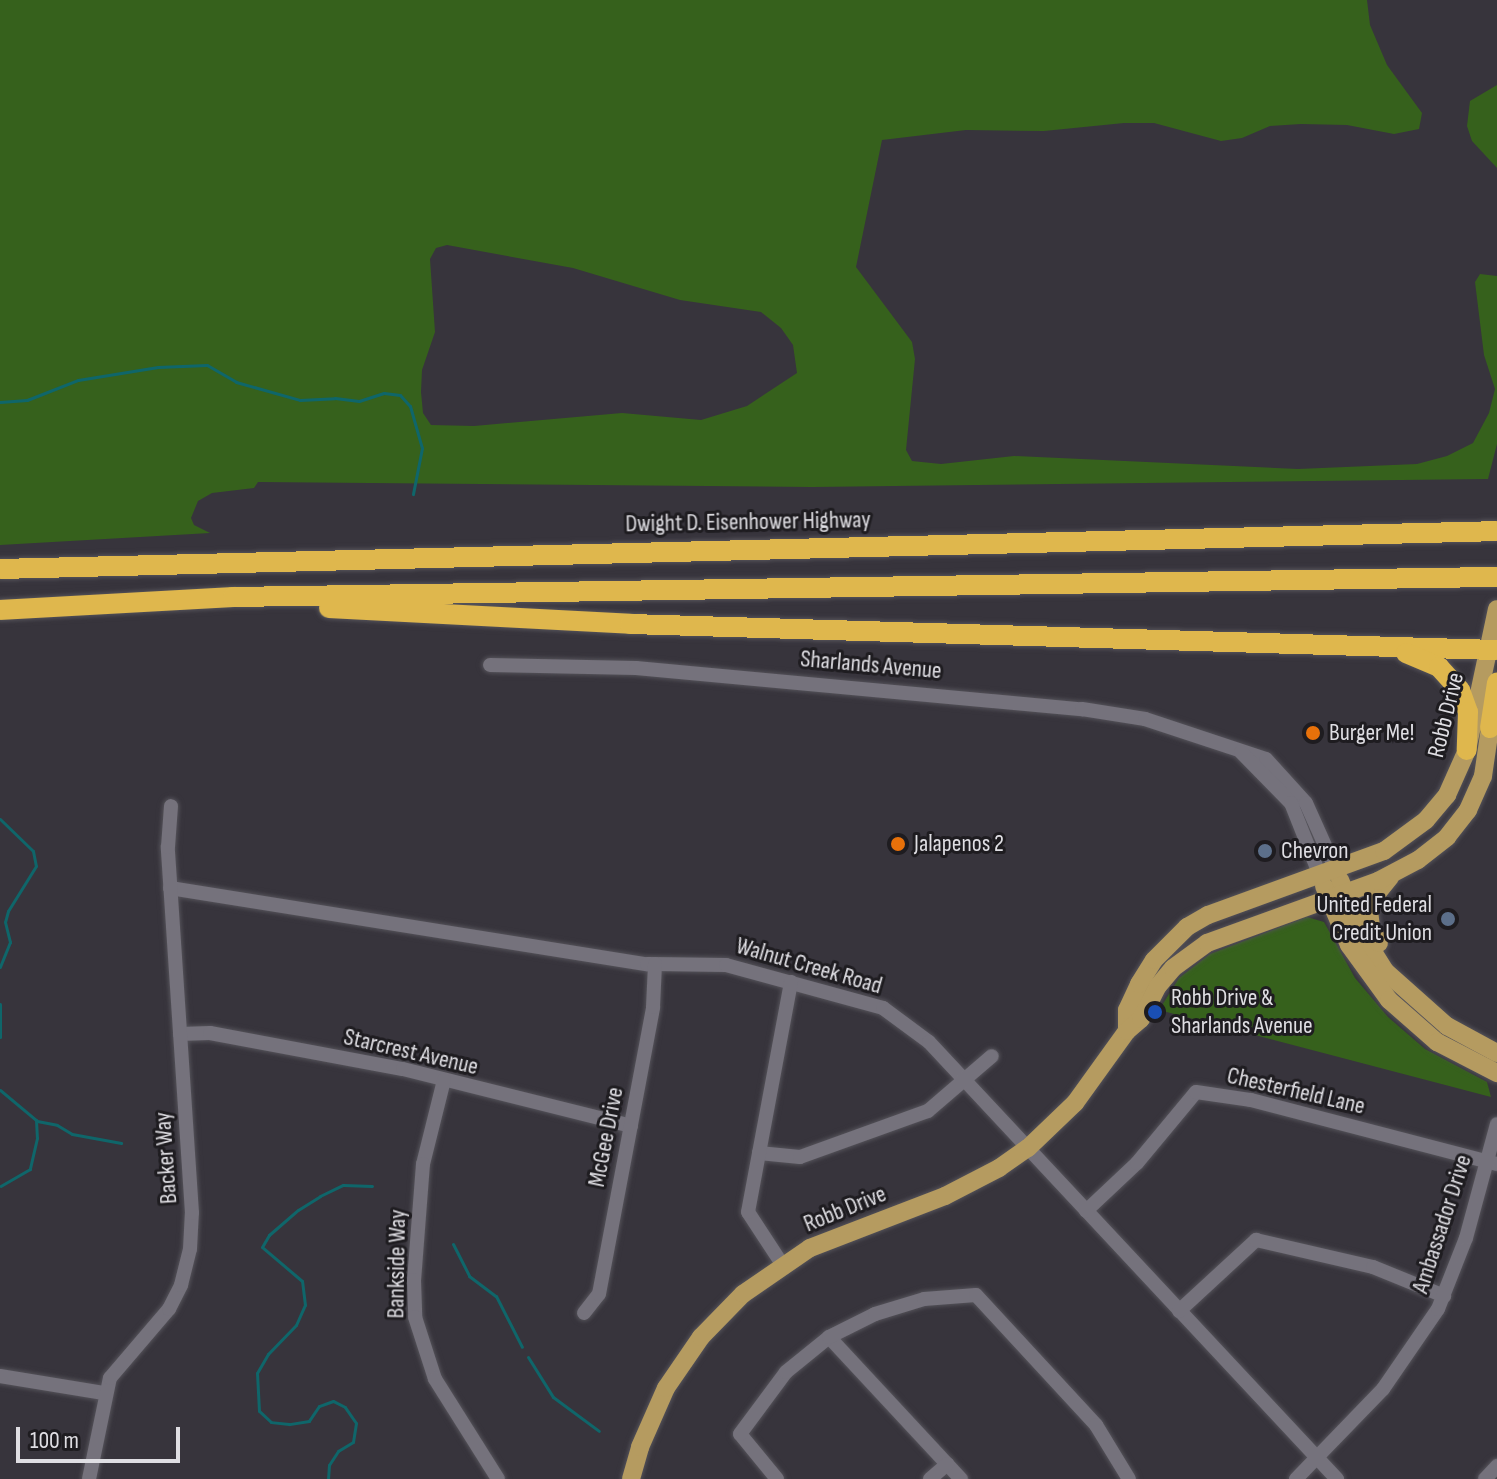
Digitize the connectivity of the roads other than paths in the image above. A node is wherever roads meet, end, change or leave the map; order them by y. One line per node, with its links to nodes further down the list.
1 (1497, 520): 3 (highway)
2 (1497, 531): 3 (highway, Dwight D. Eisenhower Highway)
3 (1461, 532): 4 (highway, Dwight D. Eisenhower Highway)
4 (0, 569)
5 (1497, 577): 6 (highway)
6 (233, 597): 8 (highway); 10 (highway)
7 (1497, 609): 9 (main road, Robb Drive)
8 (0, 610)
9 (1492, 644): 10 (highway); 14 (main road, Robb Drive)
10 (1370, 647): 14 (highway)
11 (490, 665): 16 (street, Sharlands Avenue)
12 (1497, 683): 13 (highway)
13 (1493, 720): 17 (main road, Robb Drive)
14 (1467, 750): 16 (main road, Robb Drive)
15 (171, 806): 18 (street, Backer Way)
16 (1328, 873): 19 (main road, Sharlands Avenue); 23 (main road, Robb Drive)
17 (1392, 875): 19 (main road, Robb Drive); 22 (main road)
18 (170, 888): 20 (street, Walnut Creek Road); 24 (street, Backer Way)
19 (1336, 894): 22 (main road, Sharlands Avenue); 23 (main road, Robb Drive); 27 (main road, Sharlands Avenue)
20 (655, 964): 21 (street, Walnut Creek Road); 31 (street, McGee Drive)
21 (791, 982): 29 (street, Walnut Creek Road); 33 (street)
22 (1421, 1005): 25 (main road, Sharlands Avenue)
23 (1127, 1031): 32 (main road, Robb Drive)
24 (180, 1034): 28 (street, Starcrest Avenue); 42 (street, Backer Way)
25 (1497, 1053)
26 (992, 1056): 29 (street)
27 (1497, 1073)
28 (444, 1080): 31 (street, Starcrest Avenue); 47 (street, Bankside Way)
29 (965, 1081): 32 (street, Walnut Creek Road); 33 (street)
30 (1497, 1124): 34 (street, Ambassador Drive)
31 (631, 1126): 39 (street, McGee Drive)
32 (1028, 1148): 35 (street, Walnut Creek Road); 36 (main road, Robb Drive)
33 (759, 1153): 36 (street)
34 (1492, 1162): 35 (street, Chesterfield Lane); 37 (street, Ambassador Drive)
35 (1086, 1211): 38 (street, Walnut Creek Road)
36 (782, 1264): 48 (main road, Robb Drive)
37 (1444, 1296): 38 (street); 43 (street, Ambassador Drive)
38 (1179, 1311): 43 (street, Walnut Creek Road)
39 (584, 1313)
40 (829, 1337): 44 (street); 49 (street); 52 (street)
41 (0, 1376): 42 (street)
42 (104, 1393): 46 (street, Backer Way)
43 (1316, 1458): 53 (street, Ambassador Drive); 54 (street, Walnut Creek Road)
44 (947, 1464): 50 (street); 51 (street)
45 (1497, 1466): 55 (street)
46 (89, 1479)
47 (498, 1479)
48 (631, 1479)
49 (777, 1479)
50 (930, 1479)
51 (961, 1479)
52 (1129, 1479)
53 (1296, 1479)
54 (1337, 1479)
55 (1485, 1479)

